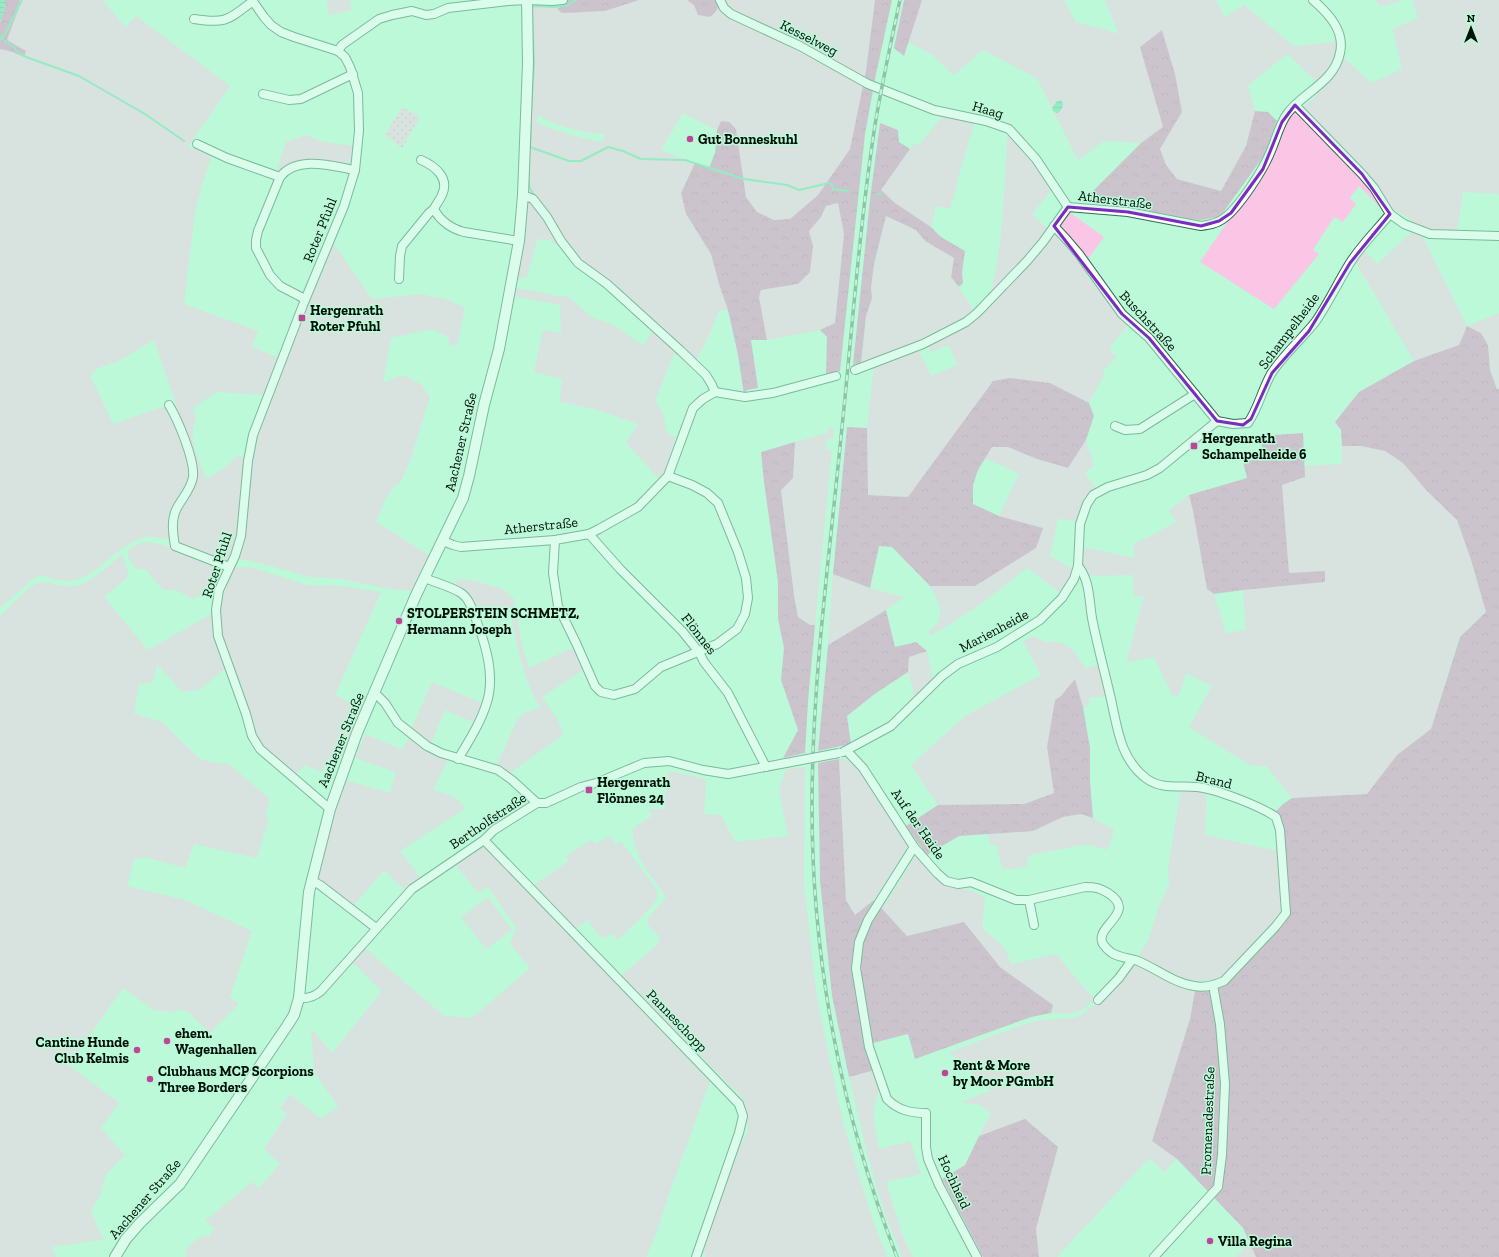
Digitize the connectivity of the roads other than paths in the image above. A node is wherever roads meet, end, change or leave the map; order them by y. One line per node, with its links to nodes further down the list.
1 (527, 0): 2 (street); 7 (street); 16 (street, Aachener Straße)
2 (563, 0)
3 (720, 0): 9 (street, Kesselweg)
4 (252, 1): 6 (street); 7 (street)
5 (1315, 1): 11 (street, Atherstraße)
6 (194, 19)
7 (338, 51): 8 (street, Roter Pfuhl)
8 (353, 74): 10 (street); 14 (street, Roter Pfuhl)
9 (890, 93): 17 (street, Haag)
10 (263, 94)
11 (1296, 105): 17 (street, Atherstraße); 19 (street)
12 (197, 144): 15 (street)
13 (422, 160): 18 (street)
14 (355, 170): 15 (street); 24 (street, Roter Pfuhl)
15 (280, 177): 24 (street)
16 (523, 195): 22 (street, Aachener Straße); 27 (street)
17 (1068, 207): 20 (street, Atherstraße)
18 (434, 209): 22 (street); 23 (street)
19 (1390, 214): 21 (street); 30 (street, Schampelheide)
20 (1054, 226): 25 (street, Atherstraße); 28 (street, Buschstraße)
21 (1499, 236)
22 (519, 241): 35 (street, Aachener Straße)
23 (399, 279)
24 (305, 299): 37 (street, Roter Pfuhl)
25 (855, 370)
26 (836, 376): 27 (street)
27 (715, 392): 32 (street, Atherstraße)
28 (1195, 394): 30 (street, Buschstraße); 31 (street)
29 (170, 405): 37 (street)
30 (1217, 421): 36 (street, Marienheide)
31 (1115, 426)
32 (668, 476): 33 (street, Atherstraße); 39 (street)
33 (588, 534): 34 (street, Atherstraße); 39 (street, Flönnes)
34 (555, 540): 35 (street, Atherstraße); 39 (street)
35 (443, 541): 38 (street, Aachener Straße)
36 (1078, 566): 41 (street, Marienheide); 54 (street, Brand)
37 (229, 567): 46 (street, Roter Pfuhl)
38 (424, 578): 40 (street, Aachener Straße); 42 (street)
39 (699, 652): 44 (street, Flönnes)
40 (375, 693): 42 (street); 46 (street, Aachener Straße)
41 (843, 752): 43 (street, Marienheide, bridge); 48 (street, Auf der Heide)
42 (458, 759): 45 (street)
43 (786, 764): 44 (street, Bertholfstraße)
44 (766, 767): 45 (street, Bertholfstraße)
45 (537, 803): 47 (street, Bertholfstraße)
46 (330, 810): 49 (street, Aachener Straße)
47 (484, 840): 52 (street, Bertholfstraße); 58 (street, Panneschopp)
48 (914, 847): 50 (street, Auf der Heide); 59 (street, Hochheid)
49 (311, 880): 52 (street); 55 (street, Aachener Straße)
50 (1029, 900): 51 (street); 53 (street, Auf der Heide)
51 (1034, 925)
52 (376, 928): 55 (street, Bertholfstraße)
53 (1132, 960): 54 (street, Auf der Heide); 56 (street)
54 (1213, 985): 60 (street, Promenadestraße)
55 (298, 998): 57 (street, Aachener Straße)
56 (1098, 1000)
57 (115, 1257)
58 (696, 1257)
59 (977, 1257)
60 (1154, 1257)

